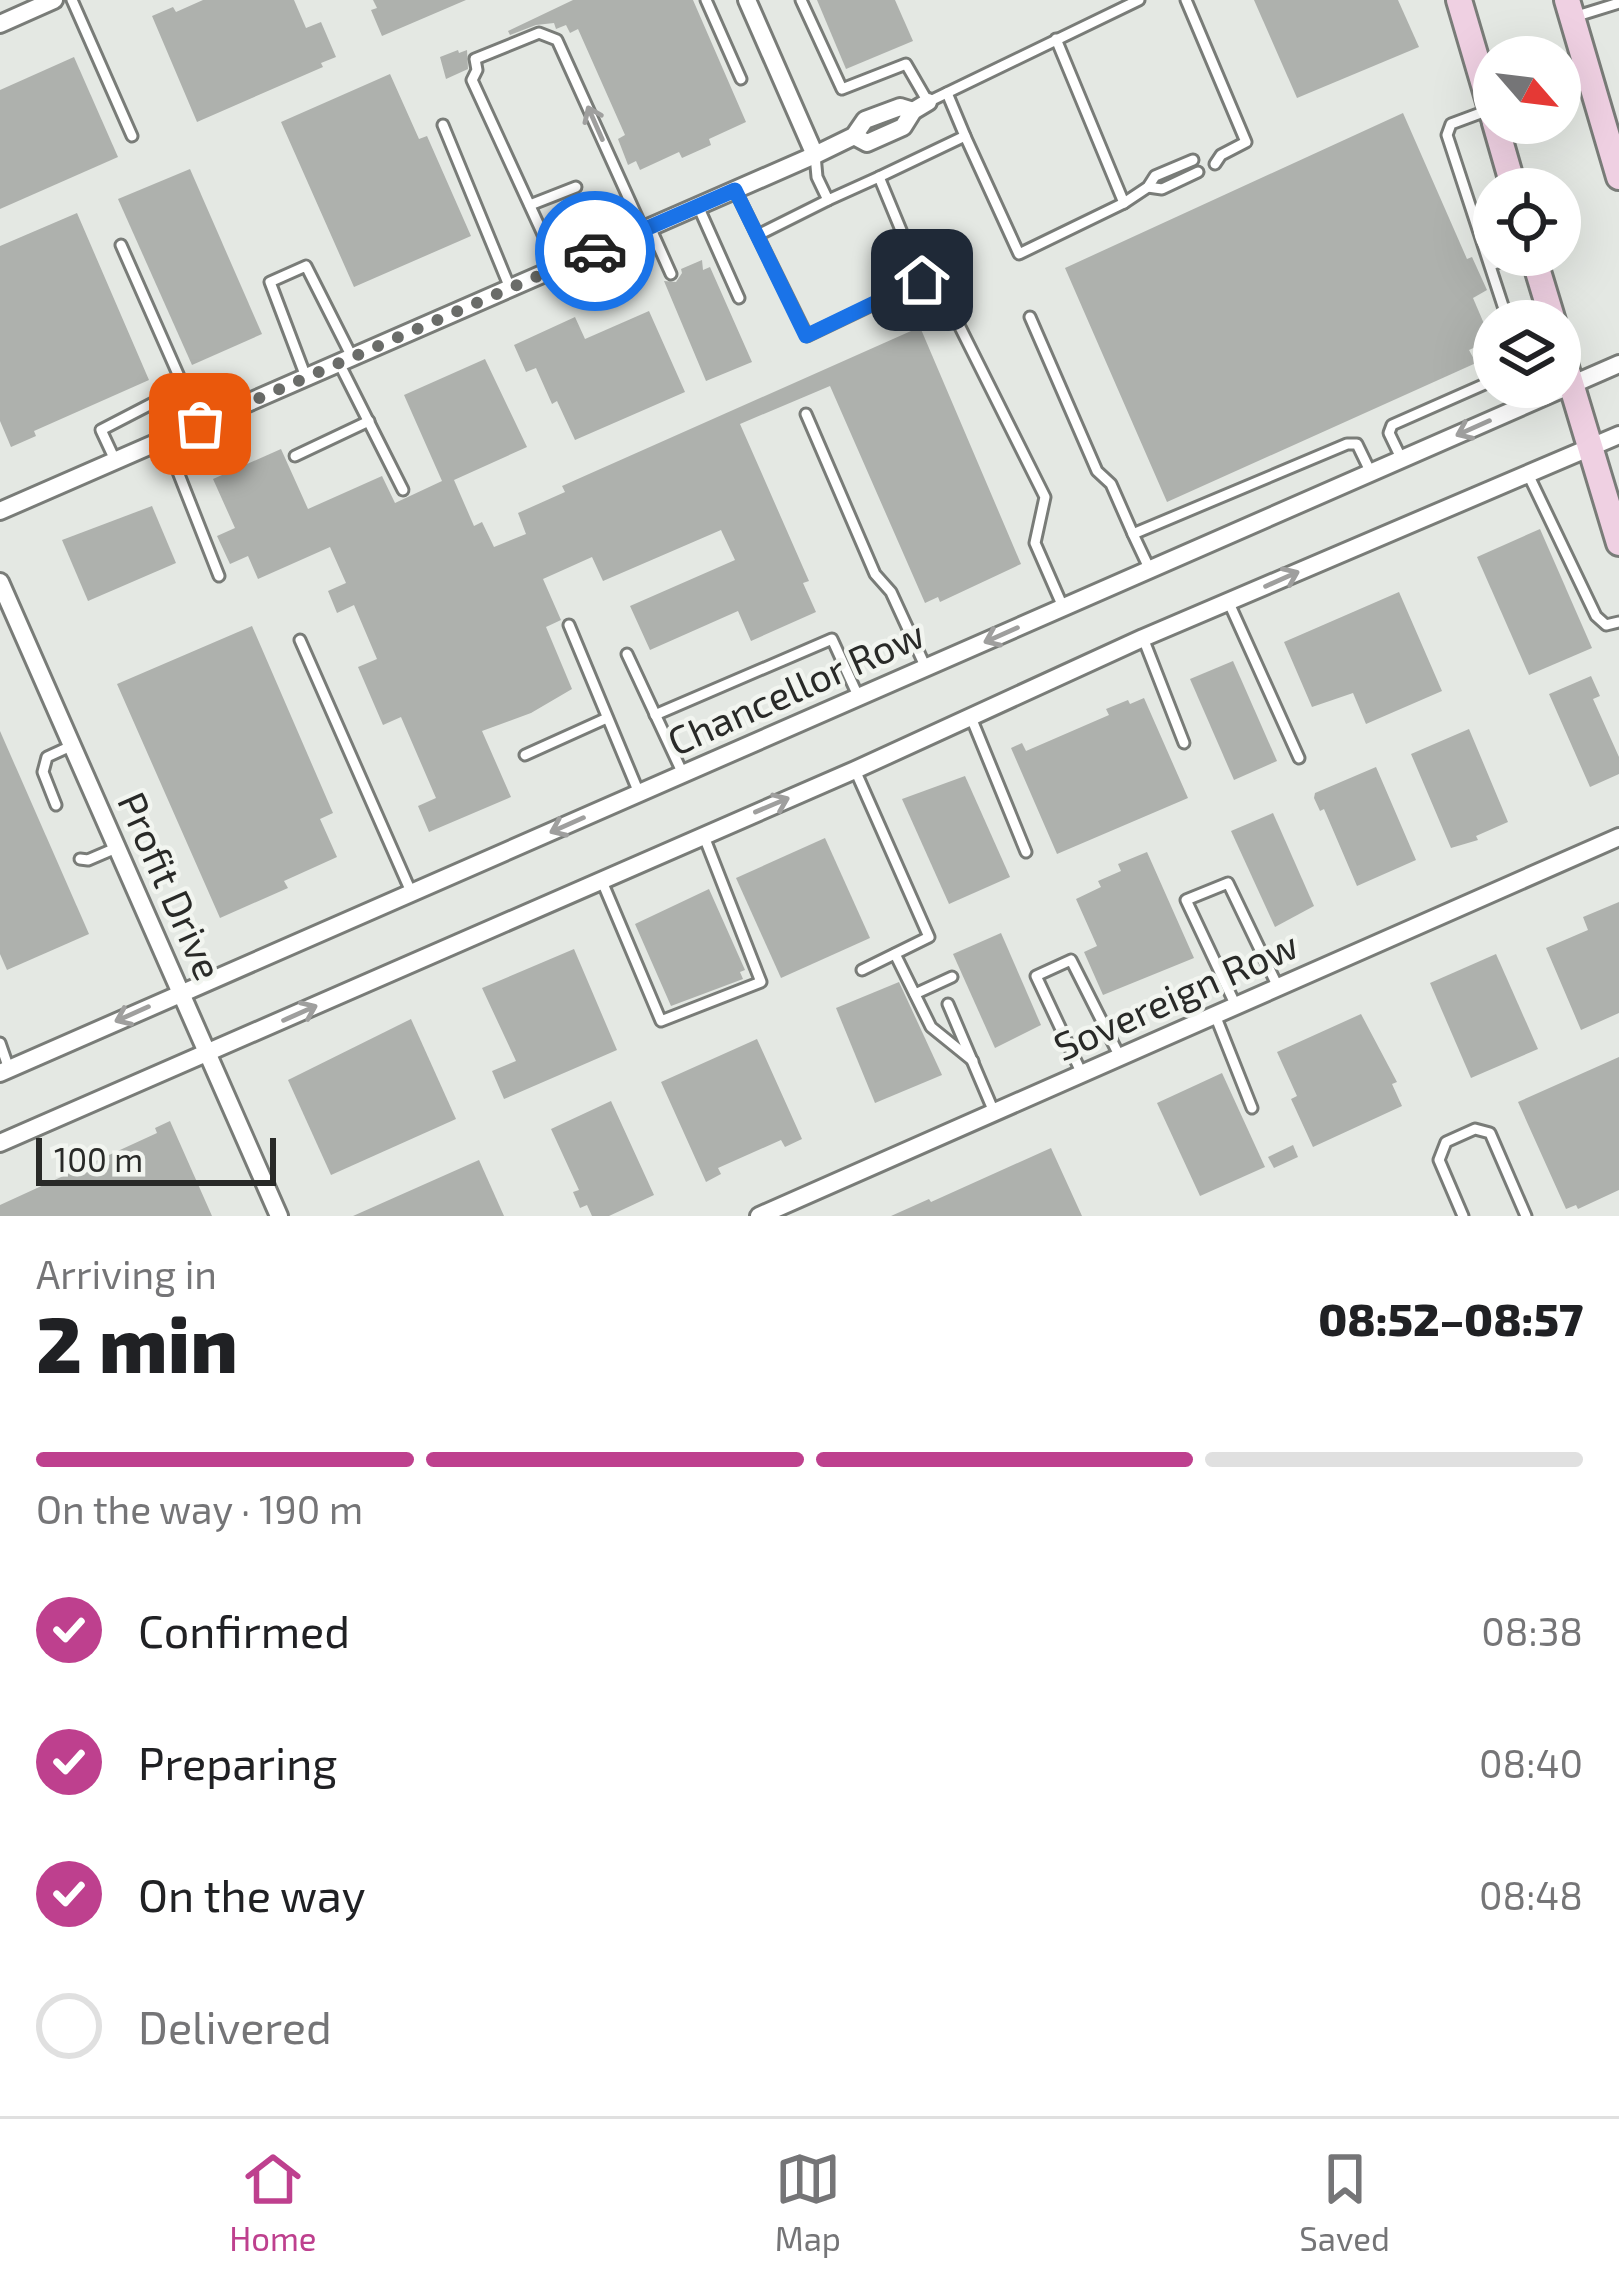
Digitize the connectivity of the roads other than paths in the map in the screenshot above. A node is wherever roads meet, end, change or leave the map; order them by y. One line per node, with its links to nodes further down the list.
1 (54, 0): 10 (street)
2 (71, 0): 20 (lane)
3 (706, 0): 15 (lane)
4 (747, 0): 22 (street)
5 (801, 0): 17 (lane)
6 (1139, 0): 13 (lane)
7 (1186, 0): 23 (lane)
8 (1460, 0): 14 (main road)
9 (1619, 3): 11 (lane)
10 (26, 6): 12 (street)
11 (1569, 9): 27 (main road)
12 (0, 24)
13 (1056, 39): 16 (lane); 32 (lane)
14 (1473, 46)
15 (741, 80)
16 (947, 93): 17 (lane); 21 (lane)
17 (921, 107): 22 (street)
18 (1473, 120): 35 (lane)
19 (443, 125): 41 (lane)
20 (132, 136)
21 (965, 136): 26 (lane); 32 (lane)
22 (815, 154): 30 (street); 31 (lane)
23 (1216, 157)
24 (1193, 160): 29 (lane)
25 (1198, 172): 29 (lane)
26 (879, 177): 31 (lane); 37 (lane)
27 (1619, 177)
28 (576, 187): 33 (lane)
29 (1148, 187): 32 (lane)
30 (735, 190): 34 (street); 37 (lane)
31 (828, 200): 37 (lane)
32 (1124, 203)
33 (530, 206): 36 (lane, one-way to 33); 39 (lane)
34 (698, 206): 36 (street); 42 (lane)
35 (1473, 212)
36 (646, 229): 39 (street); 40 (lane)
37 (758, 235)
38 (121, 245): 49 (lane)
39 (558, 267): 41 (street)
40 (671, 274)
41 (509, 288): 45 (street)
42 (740, 298)
43 (1030, 317): 66 (lane)
44 (959, 325): 72 (lane)
45 (346, 360): 47 (street); 47 (lane); 54 (lane)
46 (1619, 364): 48 (street, Chancellor Row)
47 (306, 377): 55 (street)
48 (1581, 381)
49 (184, 387): 55 (lane); 60 (lane)
50 (1473, 389): 61 (lane)
51 (1519, 408): 61 (street, Chancellor Row, one-way to 61)
52 (1579, 408): 58 (main road)
53 (806, 415): 78 (lane)
54 (369, 421): 59 (lane); 64 (lane)
55 (200, 424): 57 (street)
56 (1619, 435): 58 (street)
57 (165, 439): 60 (street); 69 (lane)
58 (1591, 446): 62 (street); 67 (main road)
59 (296, 456)
60 (116, 460): 65 (street)
61 (1402, 460): 63 (street, Chancellor Row)
62 (1527, 472): 71 (street, one-way to 62); 73 (lane)
63 (1371, 473): 66 (lane); 68 (street, Chancellor Row)
64 (403, 490)
65 (0, 511)
66 (1133, 534): 68 (lane)
67 (1619, 543)
68 (1150, 571): 72 (street, Chancellor Row)
69 (219, 576)
70 (0, 582): 84 (street, Profit Drive)
71 (1229, 603): 75 (street); 86 (lane)
72 (1063, 607): 78 (street, Chancellor Row, one-way to 78)
73 (1619, 622)
74 (569, 625): 82 (lane)
75 (1143, 638): 81 (street); 83 (lane)
76 (300, 640): 97 (lane)
77 (627, 654): 80 (lane)
78 (926, 668): 79 (street, Chancellor Row)
79 (859, 698): 80 (lane); 88 (street, Chancellor Row)
80 (655, 715): 88 (lane)
81 (970, 715): 87 (street); 94 (lane)
82 (607, 718): 85 (lane); 89 (lane)
83 (1184, 743)
84 (71, 746): 90 (lane); 93 (street, Profit Drive)
85 (525, 755)
86 (1299, 758)
87 (855, 770): 91 (street, one-way to 87); 98 (lane)
88 (682, 774): 89 (street, Chancellor Row)
89 (639, 794): 97 (street, Chancellor Row, one-way to 97)
90 (56, 805)
91 (703, 834): 96 (street); 96 (lane)
92 (1619, 837): 101 (street, Sovereign Row)
93 (116, 848): 95 (lane); 102 (street, Profit Drive)
94 (1025, 852)
95 (80, 859)
96 (601, 879): 108 (street, one-way to 96)
97 (412, 894): 102 (street, Chancellor Row)
98 (895, 954): 99 (lane); 103 (lane)
99 (862, 970)
100 (952, 976): 103 (lane)
101 (1278, 987): 105 (street, Sovereign Row); 105 (lane)
102 (182, 992): 108 (street, Profit Drive); 111 (street, Chancellor Row, one-way to 111)
103 (915, 994): 110 (lane)
104 (948, 1004): 110 (lane)
105 (1236, 1006): 106 (street, Sovereign Row)
106 (1215, 1015): 109 (street, Sovereign Row); 113 (lane)
107 (0, 1043): 111 (lane)
108 (207, 1054): 115 (street); 116 (street, Profit Drive)
109 (1120, 1057): 112 (street, Sovereign Row); 112 (lane)
110 (973, 1061): 114 (lane)
111 (5, 1071)
112 (1082, 1074): 114 (street, Sovereign Row)
113 (1252, 1108)
114 (994, 1112): 117 (street, Sovereign Row)
115 (0, 1143)
116 (279, 1216)
117 (759, 1216)
118 (1463, 1216): 119 (lane)
119 (1526, 1216)

